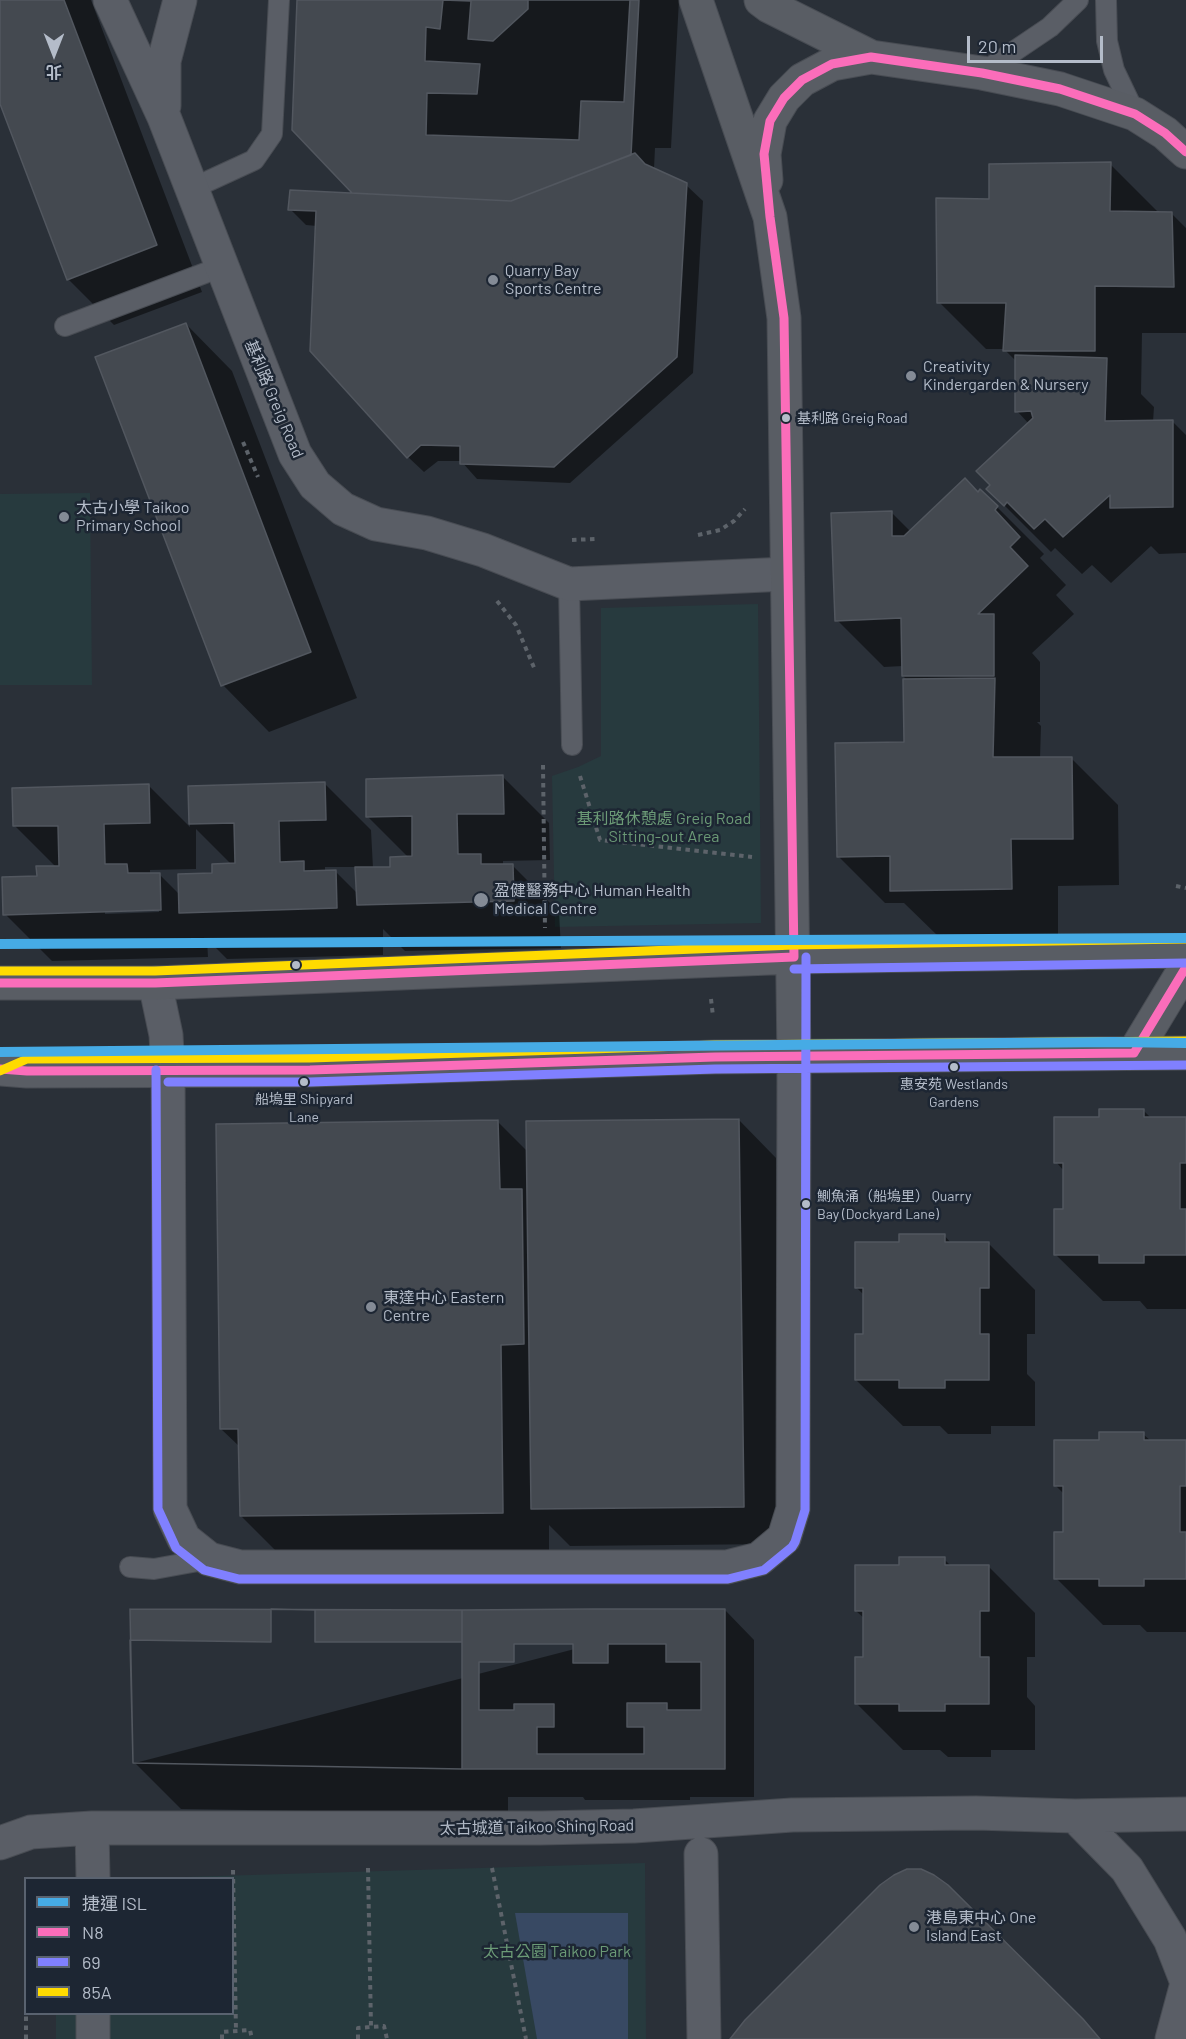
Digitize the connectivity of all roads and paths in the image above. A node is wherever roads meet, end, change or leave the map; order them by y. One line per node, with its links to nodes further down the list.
1 (111, 0): 11 (street, 基利路 Greig Road)
2 (180, 0): 11 (street, 基利路 Greig Road)
3 (279, 0): 13 (lane)
4 (696, 0): 14 (main road)
5 (761, 0): 8 (main road)
6 (1078, 0): 9 (lane)
7 (1106, 0): 10 (lane)
8 (871, 57): 9 (main road); 14 (main road)
9 (982, 73): 10 (main road)
10 (1135, 114): 12 (main road)
11 (164, 117): 13 (street, 基利路 Greig Road)
12 (1186, 152)
13 (191, 189): 15 (street, 基利路 Greig Road)
14 (770, 217): 23 (main road)
15 (220, 267): 16 (lane); 24 (street, 基利路 Greig Road)
16 (65, 327)
17 (242, 439): 18 (path)
18 (260, 480)
19 (747, 506): 20 (path)
20 (686, 535)
21 (605, 538): 22 (path)
22 (570, 540)
23 (787, 574): 24 (street, 基利路 Greig Road); 37 (main road)
24 (570, 584): 27 (lane)
25 (493, 596): 26 (path)
26 (535, 679)
27 (572, 745)
28 (542, 757): 31 (path)
29 (554, 765): 31 (path)
30 (578, 767): 32 (path)
31 (543, 768): 35 (path)
32 (759, 858)
33 (1176, 886): 34 (path)
34 (1186, 888)
35 (545, 938)
36 (1186, 951): 37 (main road)
37 (794, 957): 38 (main road); 44 (main road)
38 (710, 960): 41 (main road); 45 (path)
39 (1186, 967): 42 (main road)
40 (0, 983): 41 (main road)
41 (155, 983): 46 (street)
42 (1134, 1053): 43 (main road); 44 (main road)
43 (1186, 1053)
44 (794, 1057): 45 (main road); 48 (street)
45 (715, 1058): 46 (main road)
46 (168, 1070): 47 (main road); 48 (street)
47 (9, 1075)
48 (209, 1559): 49 (lane)
49 (130, 1567)
50 (1186, 1814): 51 (street, 太古城道 Taikoo Shing Road)
51 (1075, 1816): 52 (street, 太古城道 Taikoo Shing Road); 61 (street)
52 (92, 1828): 53 (street, 太古城道 Taikoo Shing Road); 58 (street)
53 (0, 1843)
54 (701, 1854): 74 (street)
55 (368, 1857): 65 (path)
56 (491, 1864): 73 (path)
57 (233, 1870): 59 (path)
58 (93, 1877)
59 (233, 1877)
60 (234, 1924): 66 (path)
61 (1186, 1980)
62 (1186, 1987): 75 (street)
63 (26, 2015): 67 (path)
64 (93, 2015): 68 (street)
65 (371, 2027): 71 (path); 72 (path)
66 (236, 2031): 69 (path); 70 (path)
67 (26, 2039)
68 (93, 2039)
69 (222, 2039)
70 (252, 2039)
71 (358, 2039)
72 (387, 2039)
73 (526, 2039)
74 (704, 2039)
75 (1172, 2039)

